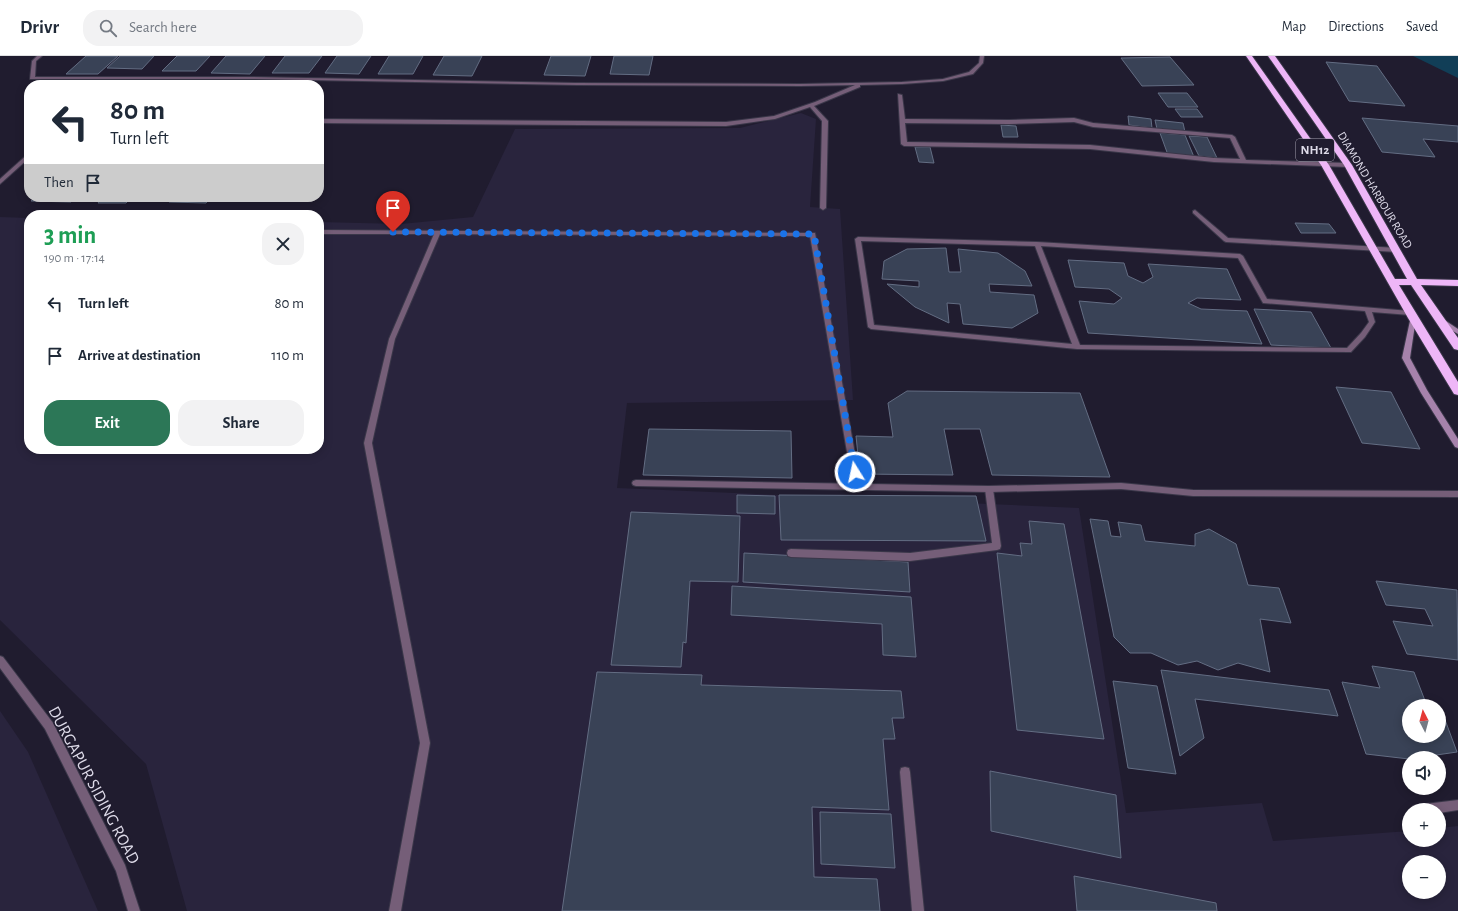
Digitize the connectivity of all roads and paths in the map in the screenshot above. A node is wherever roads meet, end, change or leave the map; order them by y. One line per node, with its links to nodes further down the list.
1 (40, 56): 5 (street)
2 (982, 56): 5 (street)
3 (1249, 56): 12 (highway, NH12)
4 (1272, 56): 13 (highway, DIAMOND HARBOUR ROAD)
5 (862, 84): 7 (street)
6 (900, 95): 9 (street)
7 (811, 105): 8 (street); 15 (street)
8 (324, 121)
9 (902, 121): 11 (street); 11 (street)
10 (24, 160): 14 (street)
11 (1244, 162): 12 (street)
12 (1325, 165): 13 (street); 20 (highway, NH12)
13 (1348, 165): 21 (highway, DIAMOND HARBOUR ROAD)
14 (0, 182)
15 (823, 208)
16 (1195, 212): 20 (street)
17 (324, 232): 18 (street)
18 (438, 232): 34 (street); 43 (street)
19 (1036, 244): 25 (street); 30 (street); 30 (street)
20 (1373, 248): 21 (street); 22 (highway, NH12)
21 (1397, 250): 24 (highway, DIAMOND HARBOUR ROAD)
22 (1392, 282): 24 (highway); 26 (highway, NH12)
23 (1458, 283): 24 (highway)
24 (1415, 284): 27 (highway, DIAMOND HARBOUR ROAD)
25 (1368, 310): 26 (street); 30 (street)
26 (1412, 316): 31 (highway, NH12); 32 (main road)
27 (1441, 320): 28 (main road); 29 (highway, DIAMOND HARBOUR ROAD)
28 (1458, 332)
29 (1458, 346)
30 (1077, 347)
31 (1458, 391)
32 (1458, 445)
33 (636, 483): 34 (street)
34 (857, 487): 35 (street)
35 (989, 489): 36 (street); 37 (street)
36 (1458, 494)
37 (791, 553)
38 (0, 660): 42 (street, DURGAPUR SIDING ROAD)
39 (905, 772): 44 (street)
40 (1458, 806): 41 (street)
41 (1446, 807)
42 (134, 911)
43 (395, 911)
44 (918, 911)

